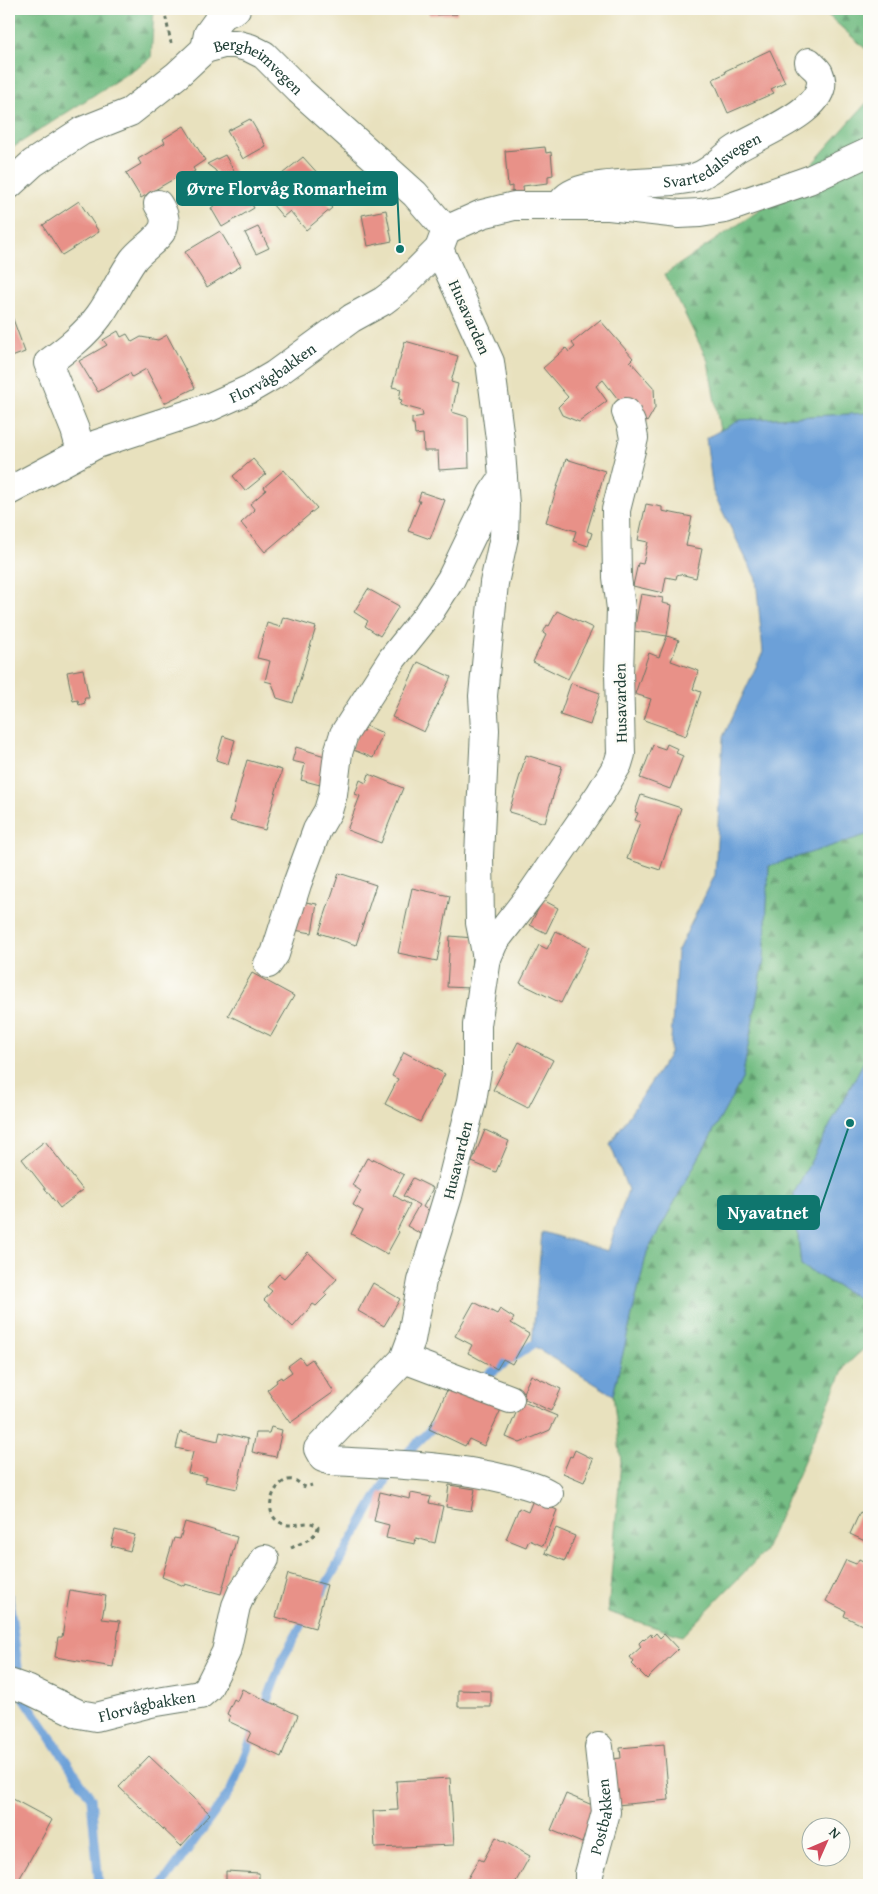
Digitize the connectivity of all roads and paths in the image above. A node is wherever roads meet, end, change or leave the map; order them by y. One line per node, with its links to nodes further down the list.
1 (236, 9): 2 (street)
2 (204, 49): 5 (street, Bergheimvegen); 8 (street, Bergheimvegen)
3 (809, 62): 7 (street, Svartedalsvegen)
4 (869, 152): 7 (street, Svartedalsvegen)
5 (9, 185)
6 (158, 204): 10 (street)
7 (561, 205): 8 (street, Svartedalsvegen)
8 (443, 239): 10 (street, Florvågbakken); 11 (street, Husavarden)
9 (626, 412): 13 (street, Husavarden)
10 (81, 451): 12 (street, Florvågbakken)
11 (503, 478): 13 (street, Husavarden); 14 (street)
12 (9, 490)
13 (487, 958): 15 (street, Husavarden)
14 (268, 964)
15 (404, 1359): 16 (street); 17 (street, Husavarden)
16 (510, 1399)
17 (333, 1460): 18 (street); 19 (path)
18 (549, 1494)
19 (265, 1559): 20 (street, Florvågbakken)
20 (9, 1684)
21 (599, 1747): 22 (street, Postbakken)
22 (589, 1885)

